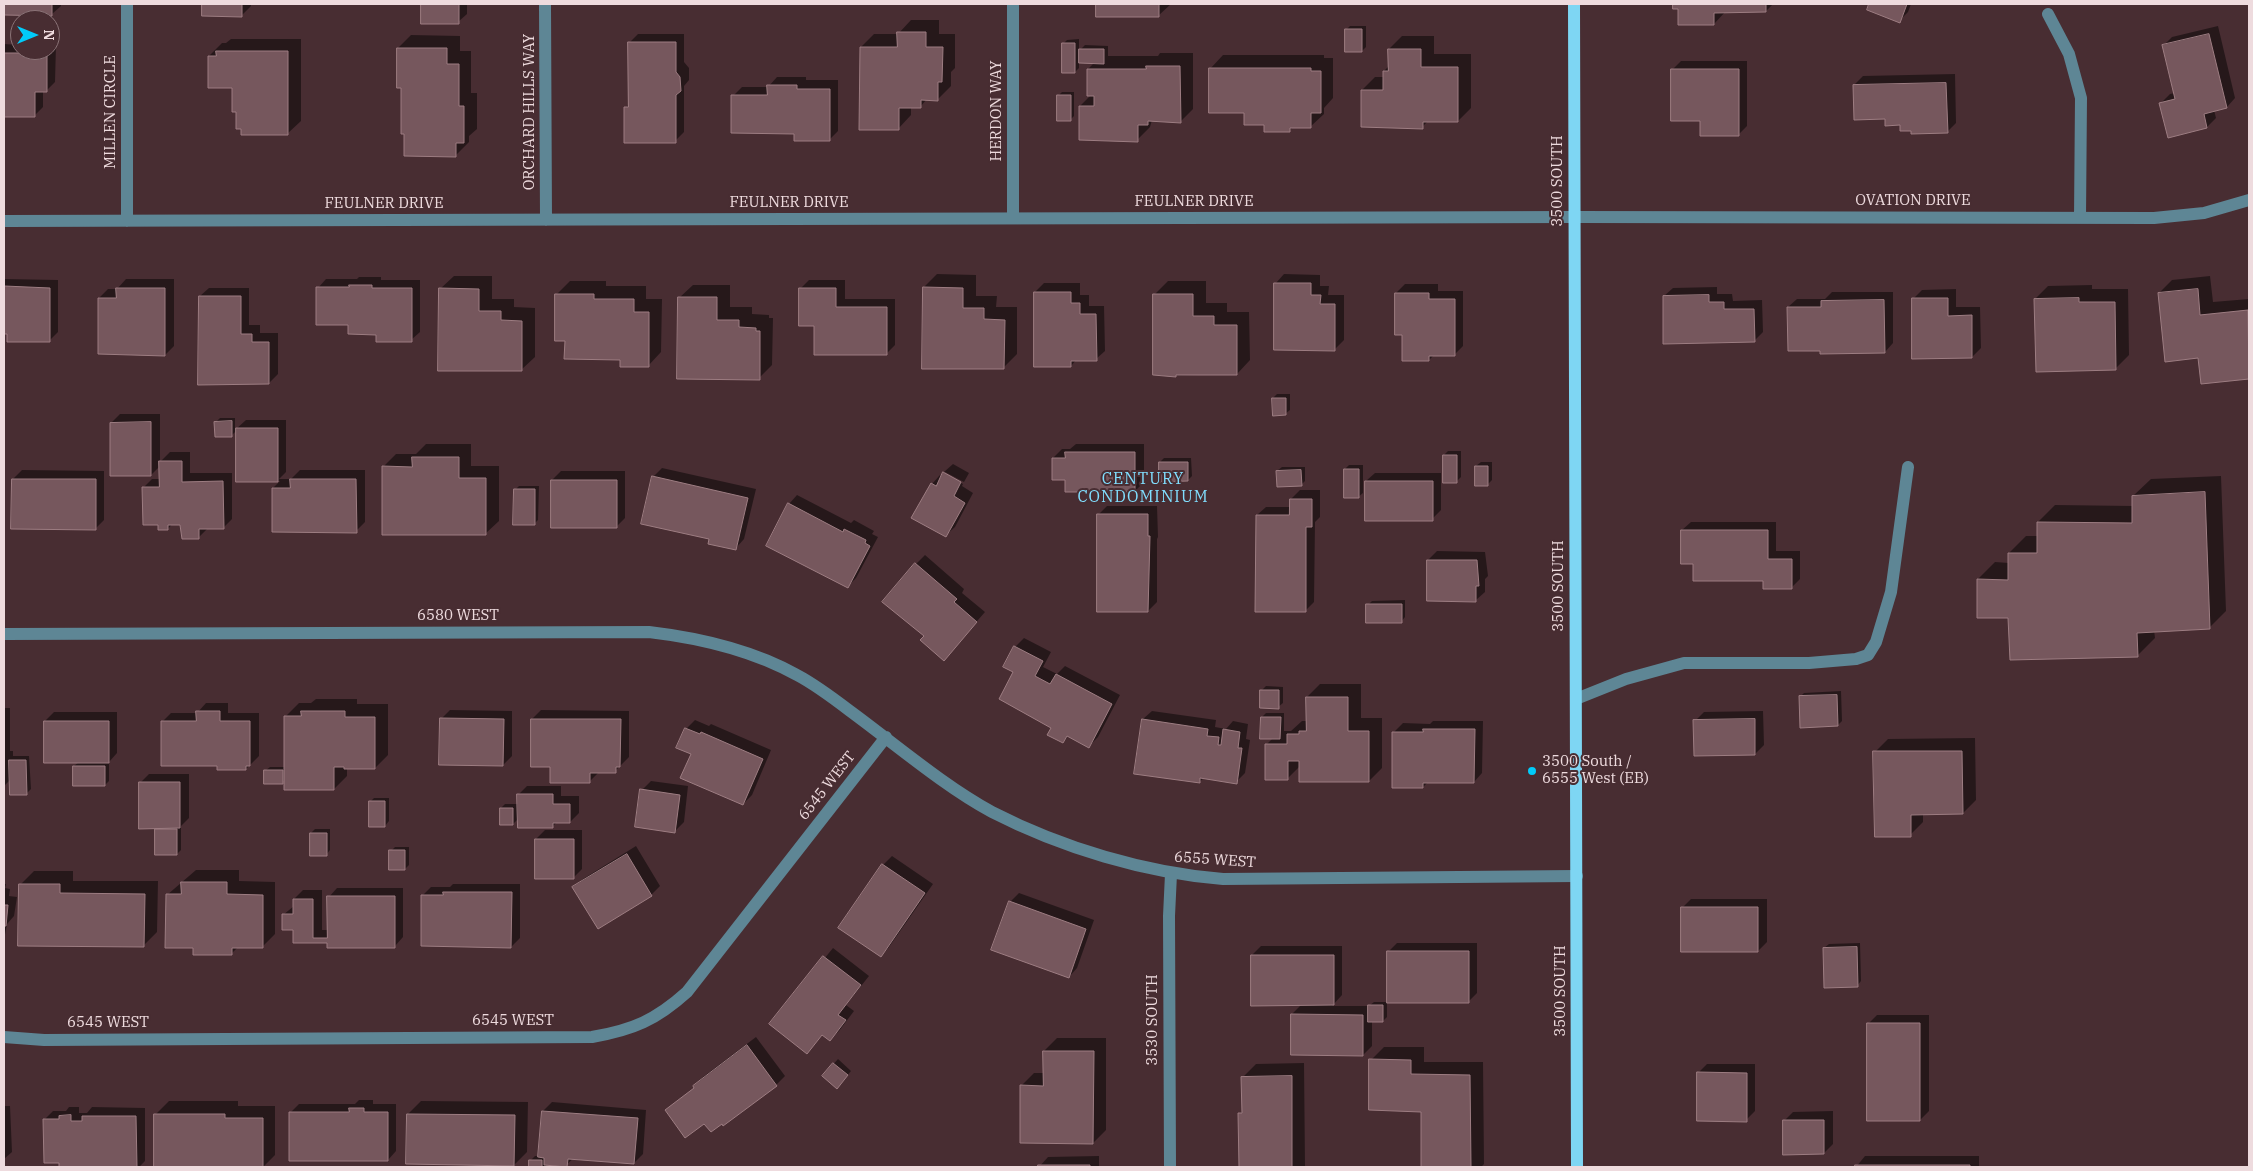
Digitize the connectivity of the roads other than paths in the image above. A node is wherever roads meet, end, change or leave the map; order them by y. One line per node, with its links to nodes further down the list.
1 (127, 4): 11 (street, MILLEN CIRCLE)
2 (546, 4): 10 (street, ORCHARD HILLS WAY)
3 (1013, 4): 9 (street, HERDON WAY)
4 (1574, 4): 7 (main road, 3500 SOUTH)
5 (2048, 14): 8 (street)
6 (2249, 200): 8 (street, OVATION DRIVE)
7 (1575, 217): 8 (street, OVATION DRIVE); 9 (street, FEULNER DRIVE); 15 (main road, 3500 SOUTH)
8 (2080, 217)
9 (1013, 218): 10 (street, FEULNER DRIVE)
10 (546, 220): 11 (street, FEULNER DRIVE)
11 (127, 221): 12 (street, FEULNER DRIVE)
12 (4, 222)
13 (1908, 467): 15 (street)
14 (4, 634): 16 (street, 6580 WEST)
15 (1576, 699): 18 (main road, 3500 SOUTH)
16 (886, 737): 17 (street, 6555 WEST); 19 (street, 6545 WEST)
17 (1171, 874): 18 (street, 6555 WEST); 20 (street, 3530 SOUTH)
18 (1576, 876): 21 (main road, 3500 SOUTH)
19 (4, 1037)
20 (1170, 1167)
21 (1577, 1167)

